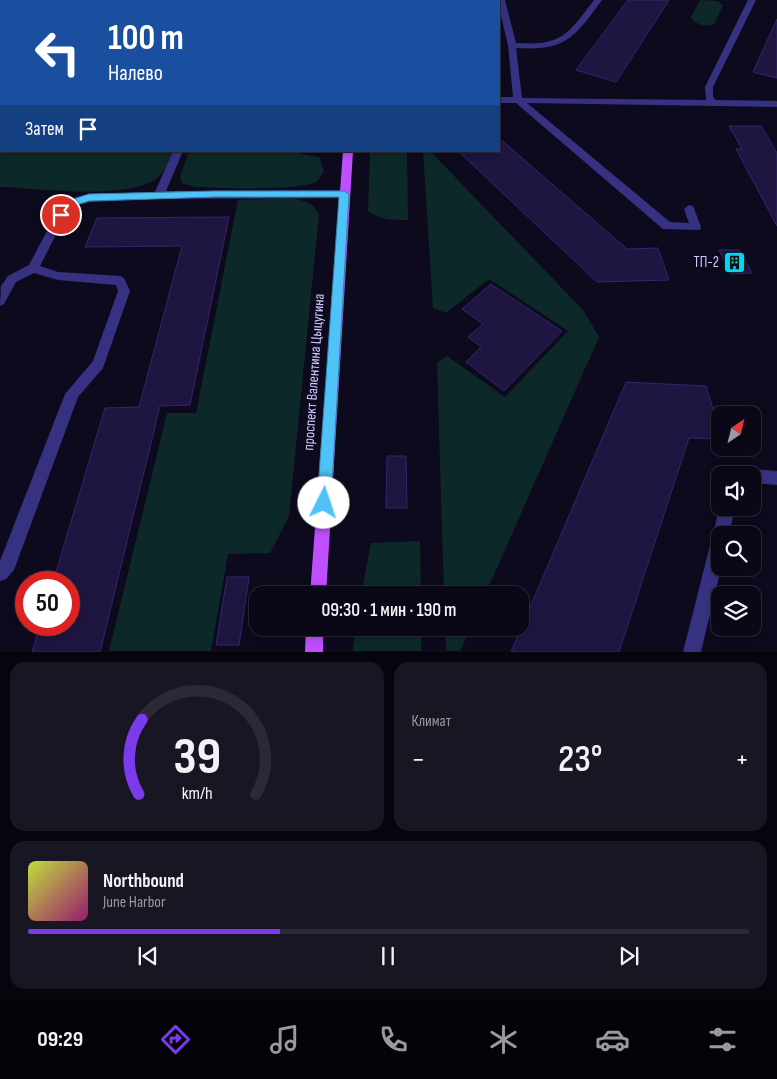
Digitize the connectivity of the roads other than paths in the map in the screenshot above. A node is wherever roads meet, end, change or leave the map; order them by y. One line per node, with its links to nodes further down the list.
1 (500, 0): 4 (lane)
2 (598, 0): 4 (lane)
3 (752, 0): 7 (lane)
4 (512, 45): 6 (lane)
5 (500, 100): 6 (lane)
6 (518, 100): 7 (lane); 13 (lane)
7 (712, 102): 8 (lane)
8 (777, 104)
9 (178, 152): 12 (lane)
10 (348, 152): 11 (main road, проспект Валентина Цыцугина)
11 (344, 194): 12 (lane); 20 (main road, проспект Валентина Цыцугина)
12 (159, 195): 14 (lane)
13 (689, 209)
14 (33, 268): 15 (lane); 18 (lane)
15 (0, 301)
16 (761, 477): 17 (lane)
17 (777, 478)
18 (0, 573)
19 (711, 573): 23 (lane)
20 (319, 586)
21 (315, 636): 22 (main road)
22 (314, 652)
23 (692, 652)

